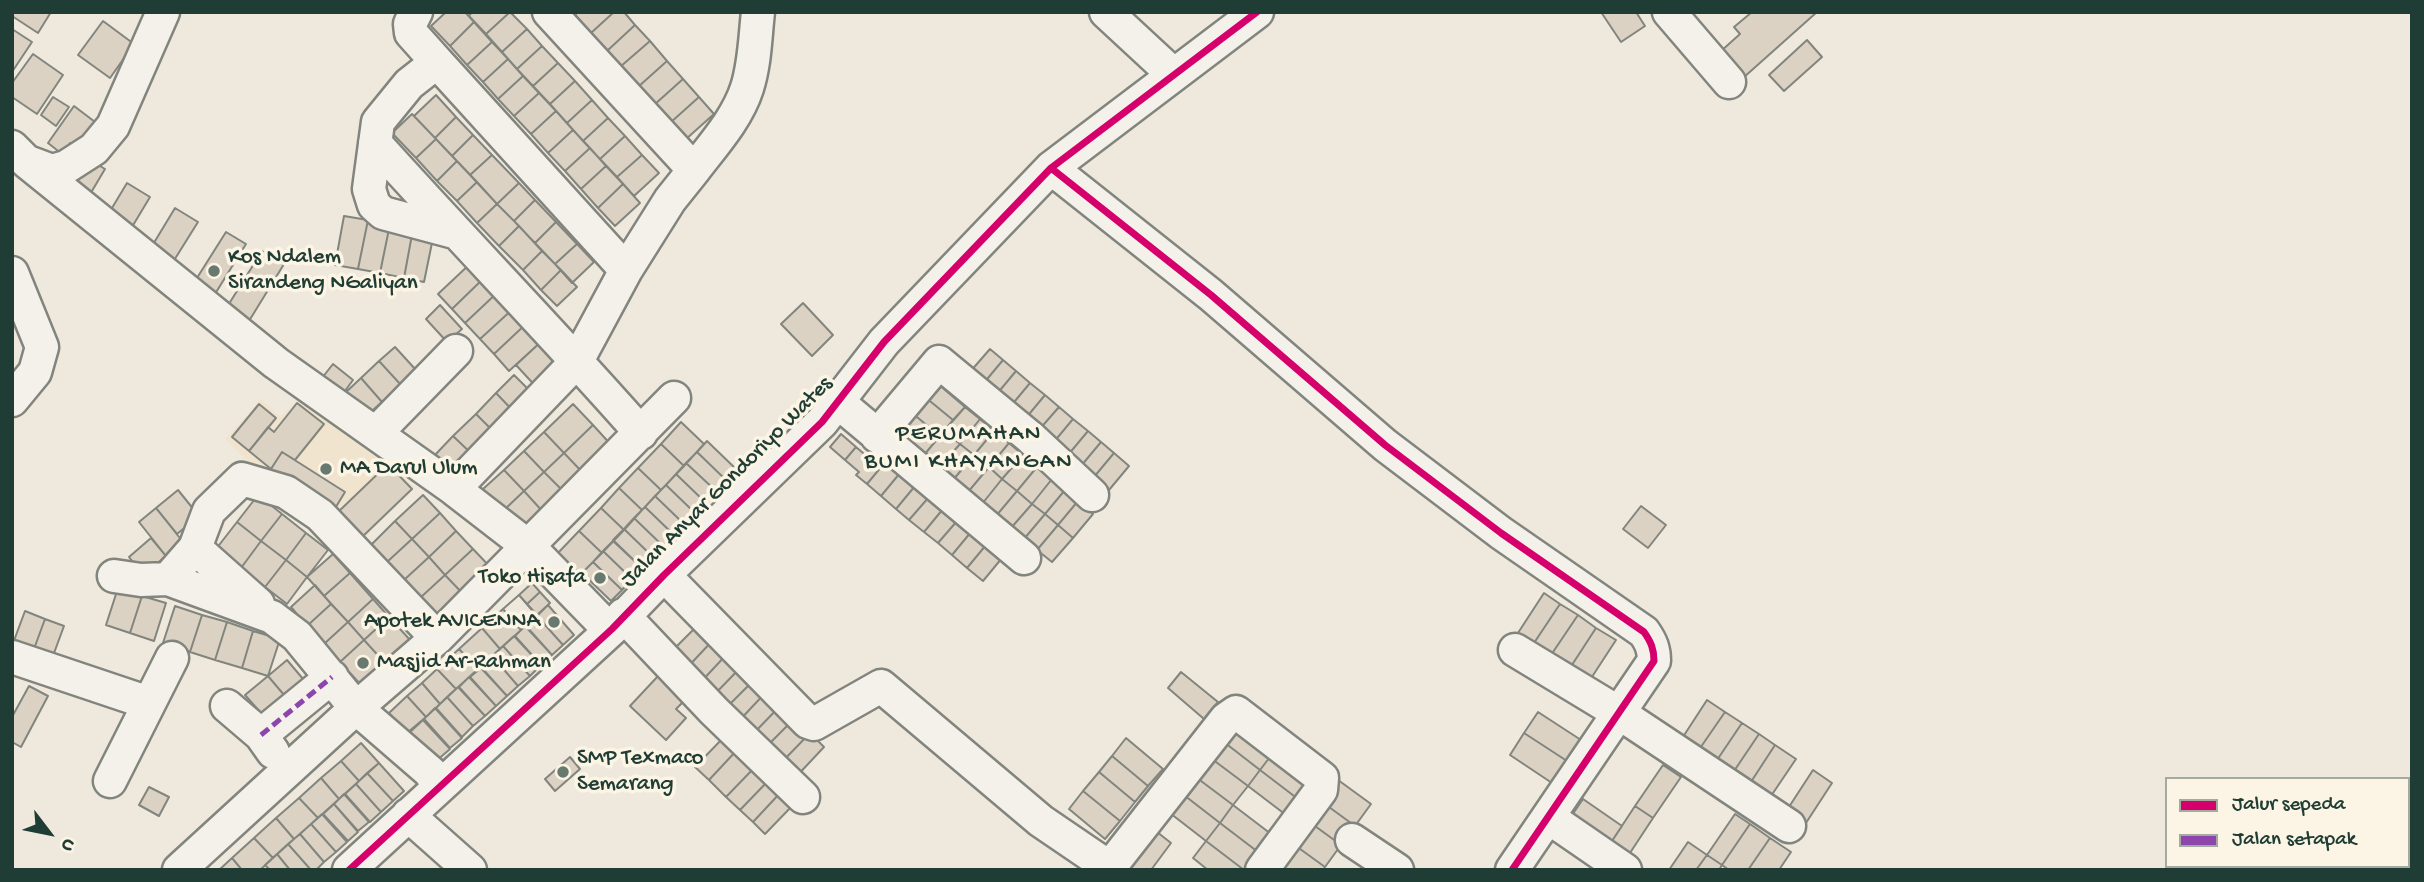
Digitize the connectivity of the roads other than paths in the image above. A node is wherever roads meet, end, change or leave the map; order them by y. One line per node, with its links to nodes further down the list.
1 (163, 12): 12 (street)
2 (416, 12): 8 (street)
3 (549, 12): 14 (street)
4 (758, 12): 14 (street)
5 (1106, 12): 9 (street)
6 (1257, 12): 9 (street, Jalan Anyar Gondoriyo Wates)
7 (1669, 12): 10 (street)
8 (437, 62): 11 (street); 16 (street)
9 (1174, 75): 13 (street, Jalan Anyar Gondoriyo Wates)
10 (1729, 82)
11 (375, 143): 15 (street); 15 (street)
12 (17, 164): 25 (street)
13 (1051, 168): 18 (street, Jalan Anyar Gondoriyo Wates); 46 (street)
14 (694, 170): 16 (street)
15 (454, 232): 20 (street)
16 (626, 270): 20 (street)
17 (12, 273): 23 (street)
18 (901, 324): 21 (street); 24 (street, Jalan Anyar Gondoriyo Wates)
19 (456, 351): 25 (street)
20 (577, 360): 26 (street); 28 (street)
21 (939, 362): 27 (street); 30 (street)
22 (674, 398): 26 (street)
23 (12, 400)
24 (839, 403): 27 (street); 29 (street, Jalan Anyar Gondoriyo Wates)
25 (376, 433): 28 (street)
26 (641, 433): 31 (street)
27 (877, 436): 33 (street)
28 (454, 489): 31 (street)
29 (751, 490): 34 (street, Jalan Anyar Gondoriyo Wates); 38 (street)
30 (1092, 495)
31 (529, 547): 38 (street); 39 (street)
32 (195, 548): 36 (street); 37 (street); 39 (street)
33 (1024, 558)
34 (664, 575): 38 (street, Jalan Anyar Gondoriyo Wates); 58 (street)
35 (114, 576): 36 (street)
36 (168, 579): 37 (street)
37 (272, 617): 43 (street)
38 (612, 622): 50 (street, Jalan Anyar Gondoriyo Wates); 52 (street)
39 (438, 638): 45 (street)
40 (1515, 650): 46 (street)
41 (15, 658): 47 (street)
42 (173, 658): 47 (street)
43 (332, 677): 45 (street); 48 (street)
44 (227, 706): 48 (street)
45 (356, 708): 49 (street); 50 (street)
46 (1619, 713): 54 (street); 55 (street)
47 (143, 716): 51 (street)
48 (261, 735): 49 (street)
49 (288, 771): 59 (street)
50 (435, 779): 53 (street, Jalan Anyar Gondoriyo Wates)
51 (110, 781)
52 (803, 797)
53 (408, 815): 57 (street, Jalan Anyar Gondoriyo Wates); 60 (street)
54 (1548, 817): 63 (street); 64 (street)
55 (1789, 826)
56 (1352, 840): 62 (street)
57 (368, 864)
58 (1111, 869): 61 (street)
59 (179, 870)
60 (471, 870)
61 (1262, 870)
62 (1397, 870)
63 (1512, 870)
64 (1625, 870)

